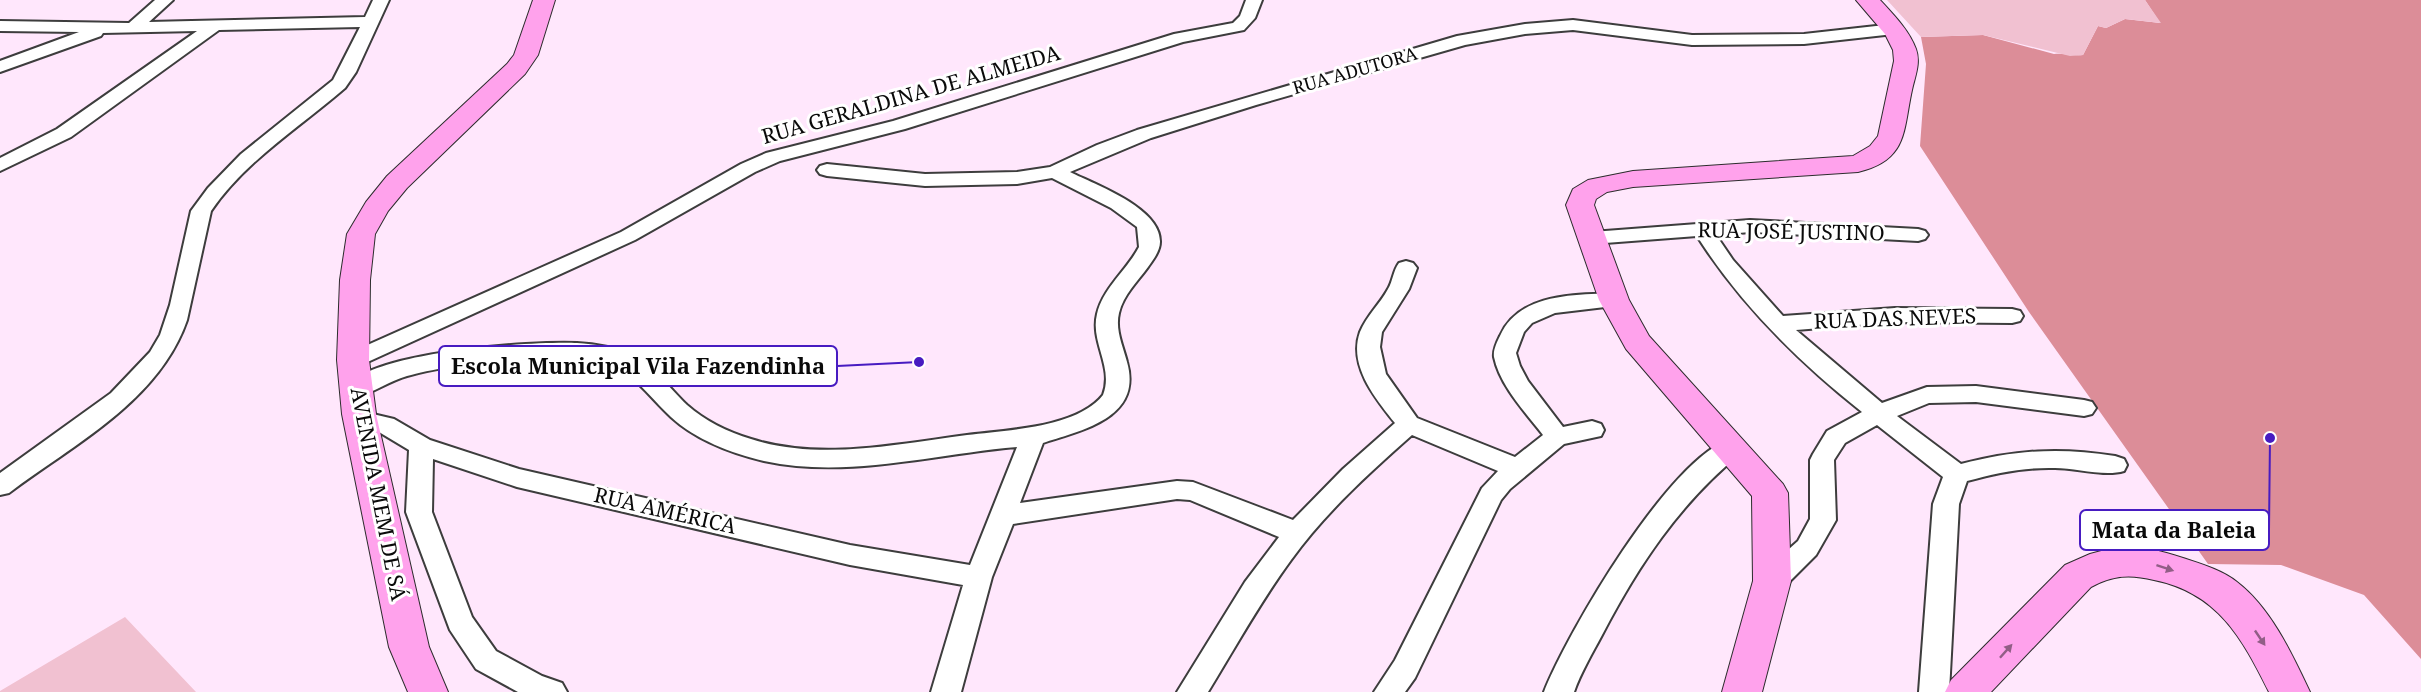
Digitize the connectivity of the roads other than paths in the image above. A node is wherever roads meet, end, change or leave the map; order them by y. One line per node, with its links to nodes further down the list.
1 (165, 0): 9 (street)
2 (381, 0): 6 (street)
3 (544, 0): 23 (street, AVENIDA MEM DE SÁ)
4 (1254, 0): 23 (street, RUA GERALDINA DE ALMEIDA)
5 (1867, 0): 11 (street)
6 (371, 22): 7 (street); 37 (street)
7 (216, 25): 9 (street); 13 (street)
8 (0, 26): 10 (street)
9 (135, 26): 10 (street)
10 (108, 28): 12 (street)
11 (1894, 29): 15 (street, RUA ADUTORA); 18 (street)
12 (0, 67)
13 (0, 165)
14 (827, 170): 15 (street, RUA ADUTORA)
15 (1055, 172): 30 (street)
16 (1702, 229): 17 (street, RUA JOSÉ JUSTINO); 18 (street, RUA JOSÉ JUSTINO); 22 (street)
17 (1918, 235)
18 (1592, 238): 20 (street)
19 (1406, 268): 28 (street)
20 (1614, 300): 31 (street); 33 (street)
21 (2012, 316): 22 (street, RUA DAS NEVES)
22 (1778, 324): 26 (street)
23 (353, 360): 24 (street, AVENIDA MEM DE SÁ)
24 (357, 389): 27 (street, AVENIDA MEM DE SÁ); 30 (street)
25 (2084, 408): 26 (street)
26 (1878, 414): 36 (street); 41 (street)
27 (360, 419): 32 (street, RUA AMÉRICA); 43 (street, AVENIDA MEM DE SÁ)
28 (1409, 424): 35 (street); 39 (street)
29 (1592, 430): 31 (street)
30 (1033, 437): 38 (street)
31 (1557, 437): 35 (street)
32 (421, 446): 40 (street, RUA AMÉRICA); 44 (street)
33 (1731, 448): 41 (street); 48 (street)
34 (2115, 465): 36 (street)
35 (1519, 469): 47 (street)
36 (1957, 474): 50 (street)
37 (0, 486)
38 (1004, 515): 39 (street); 40 (street)
39 (1297, 533): 46 (street)
40 (980, 577): 45 (street)
41 (1772, 580): 49 (street)
42 (2280, 687): 51 (street, one-way to 42)
43 (428, 692)
44 (552, 692)
45 (946, 692)
46 (1192, 692)
47 (1389, 692)
48 (1560, 692)
49 (1742, 692)
50 (1934, 692)
51 (1965, 692)

